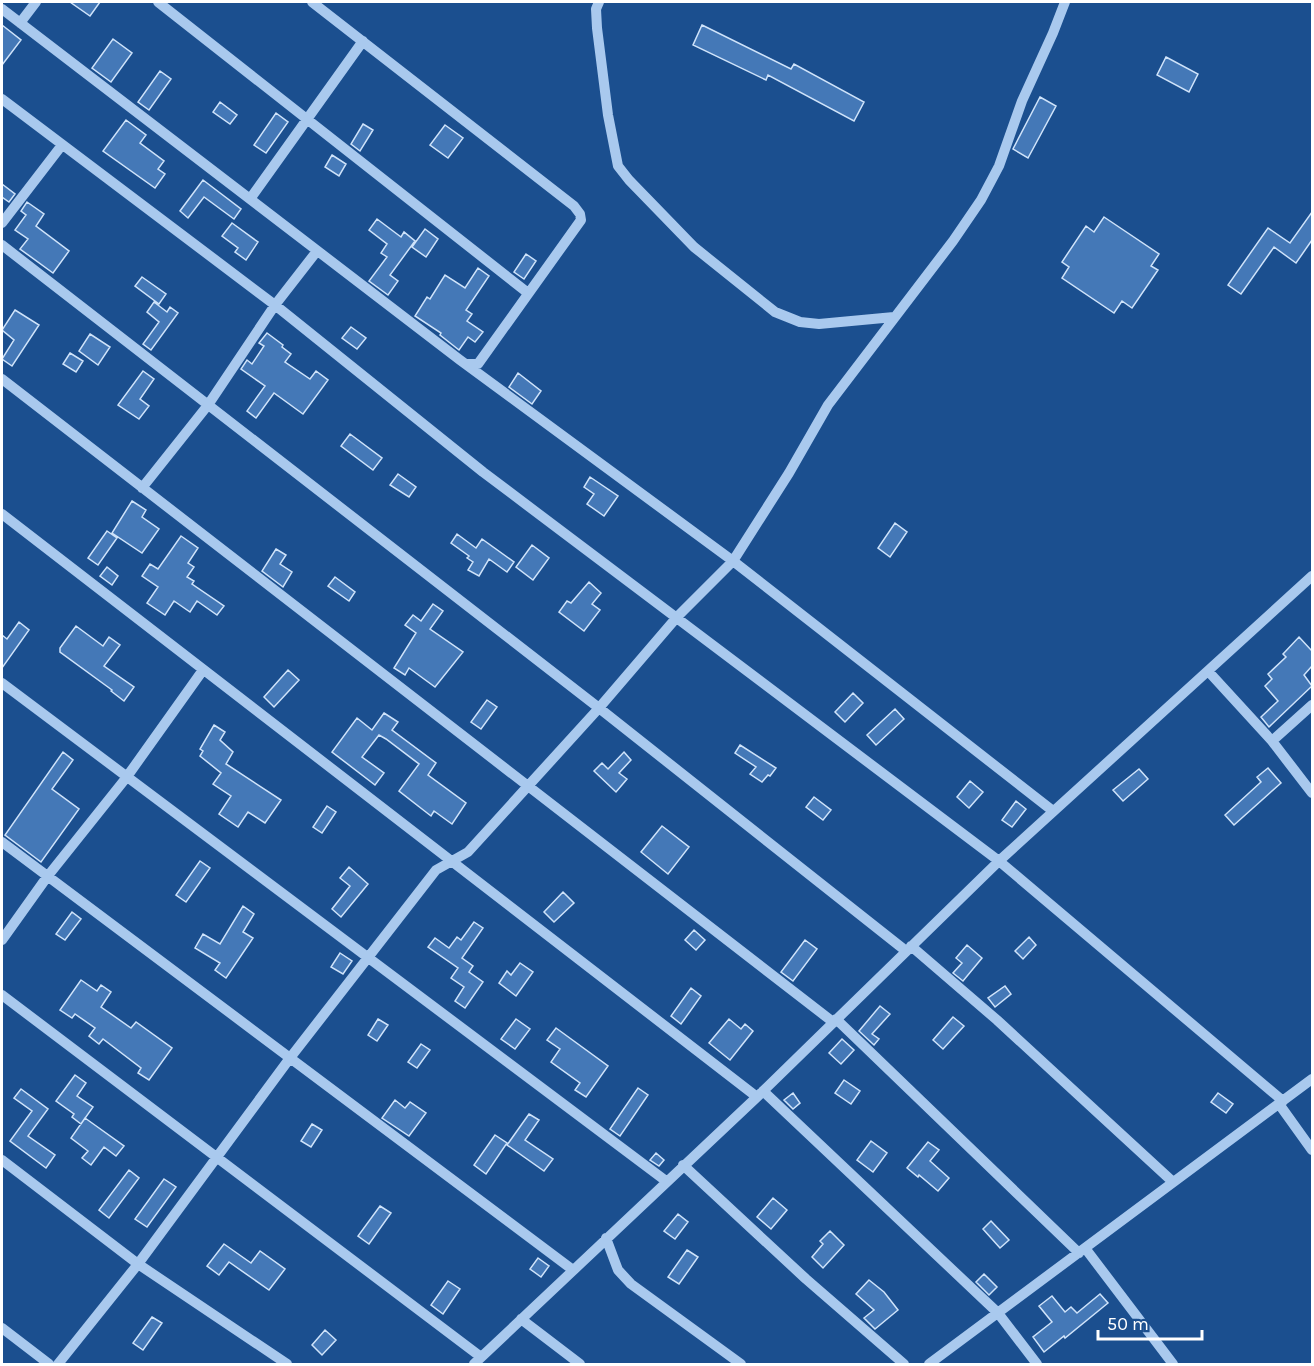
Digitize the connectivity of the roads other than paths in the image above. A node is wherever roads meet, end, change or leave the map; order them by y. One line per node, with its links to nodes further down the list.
1 (36, 2): 7 (street)
2 (158, 2): 10 (street)
3 (312, 2): 8 (street)
4 (600, 2): 18 (street)
5 (1065, 2): 18 (street)
6 (2, 9): 7 (street)
7 (20, 23): 12 (street)
8 (363, 41): 10 (street); 16 (street)
9 (2, 99): 11 (street)
10 (307, 117): 12 (street); 16 (street)
11 (62, 144): 13 (street); 17 (street)
12 (250, 199): 15 (street)
13 (2, 224)
14 (2, 245): 21 (street)
15 (318, 251): 17 (street); 19 (street)
16 (528, 293): 19 (street)
17 (275, 305): 21 (street); 26 (street)
18 (894, 317): 24 (street)
19 (467, 364): 24 (street)
20 (2, 379): 22 (street)
21 (208, 405): 22 (street); 31 (street)
22 (142, 488): 34 (street)
23 (2, 514): 27 (street)
24 (733, 561): 26 (street); 36 (street)
25 (1312, 576): 28 (street)
26 (677, 617): 31 (street); 39 (street)
27 (203, 670): 33 (street); 38 (street)
28 (1208, 671): 32 (street); 36 (street)
29 (2, 683): 33 (street)
30 (1312, 705): 32 (street)
31 (599, 708): 34 (street); 42 (street)
32 (1272, 741): 35 (street)
33 (126, 778): 40 (street); 43 (street)
34 (528, 787): 38 (street); 45 (street)
35 (1312, 793)
36 (1053, 811): 39 (street)
37 (2, 842): 40 (street)
38 (452, 861): 43 (street); 48 (street)
39 (999, 861): 42 (street); 49 (street)
40 (47, 877): 41 (street); 46 (street)
41 (2, 940)
42 (908, 949): 45 (street); 55 (street)
43 (368, 958): 46 (street); 54 (street)
44 (2, 995): 51 (street)
45 (835, 1021): 48 (street); 57 (street)
46 (290, 1058): 51 (street); 59 (street)
47 (1312, 1080): 49 (street)
48 (760, 1094): 53 (street); 60 (street)
49 (1281, 1103): 50 (street); 55 (street)
50 (1312, 1150)
51 (216, 1159): 58 (street); 63 (street)
52 (2, 1160): 58 (street)
53 (683, 1165): 54 (street); 69 (street)
54 (666, 1181): 56 (street)
55 (1173, 1182): 57 (street)
56 (606, 1238): 59 (street); 68 (street)
57 (1082, 1250): 60 (street); 72 (street)
58 (138, 1264): 65 (street); 66 (street)
59 (573, 1270): 61 (street)
60 (998, 1313): 70 (street); 71 (street)
61 (521, 1319): 63 (street); 67 (street)
62 (2, 1328): 64 (street)
63 (478, 1361)
64 (49, 1365)
65 (58, 1365)
66 (287, 1365)
67 (580, 1365)
68 (741, 1365)
69 (904, 1365)
70 (929, 1365)
71 (1037, 1365)
72 (1173, 1365)

